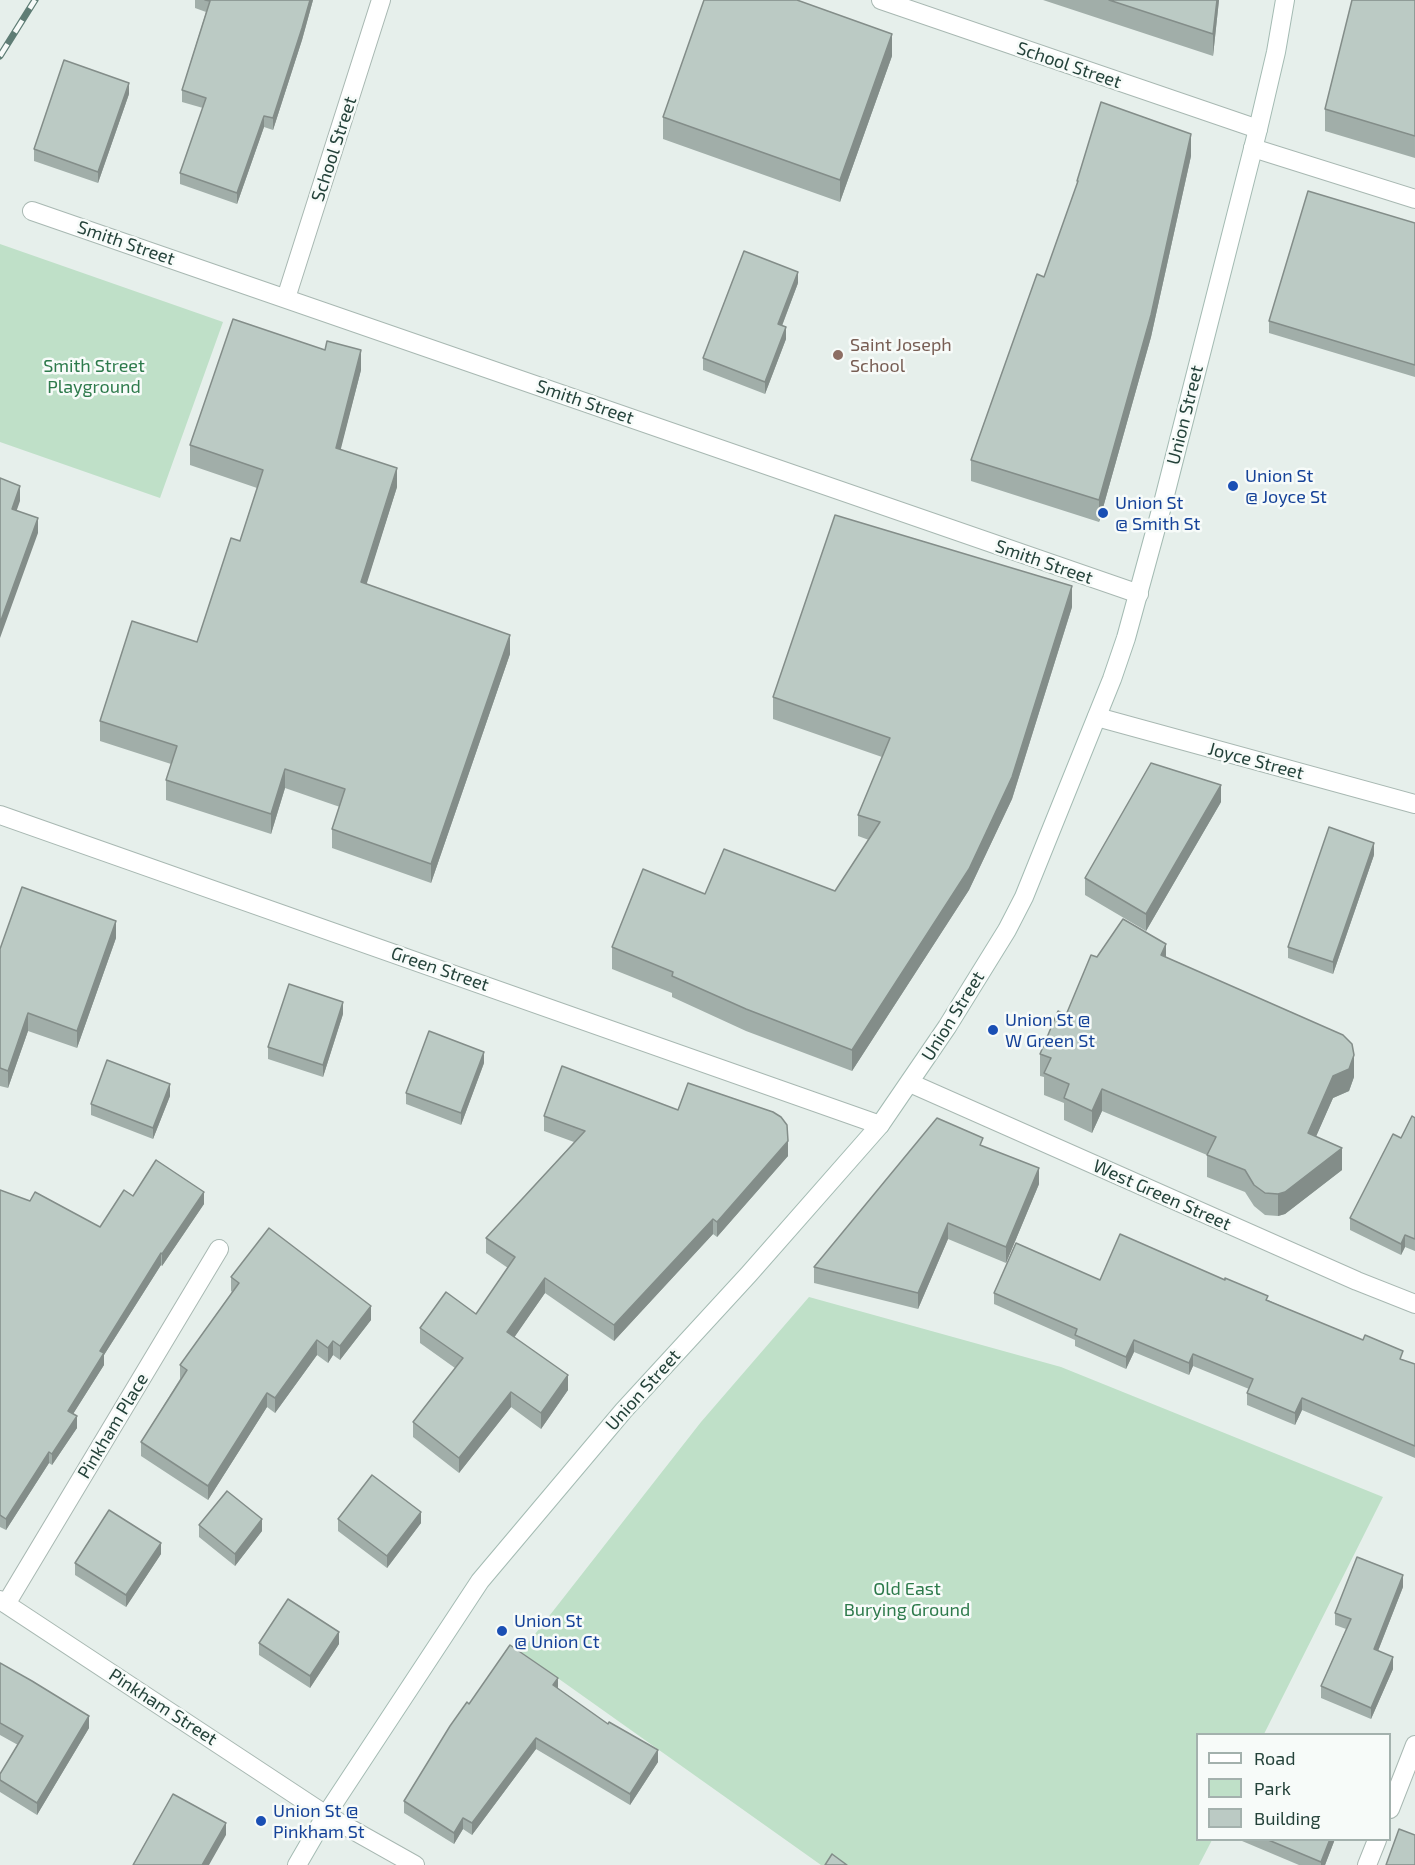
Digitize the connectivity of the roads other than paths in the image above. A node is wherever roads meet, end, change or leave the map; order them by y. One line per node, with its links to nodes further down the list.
1 (381, 0): 8 (street, School Street)
2 (881, 0): 4 (street, School Street)
3 (1285, 0): 4 (street, Union Street)
4 (1258, 129): 5 (street, Union Street)
5 (1253, 148): 6 (street); 9 (street, Union Street)
6 (1415, 199)
7 (32, 211): 8 (street, Smith Street)
8 (286, 298): 9 (street, Smith Street)
9 (1139, 594): 10 (street, Union Street)
10 (1097, 717): 11 (street, Joyce Street); 13 (street, Union Street)
11 (1415, 804)
12 (0, 815): 14 (street, Green Street)
13 (910, 1083): 14 (street, Union Street); 16 (street, West Green Street)
14 (880, 1125): 20 (street, Union Street)
15 (219, 1249): 17 (street, Pinkham Place)
16 (1415, 1304)
17 (3, 1602): 20 (street, Pinkham Street)
18 (1415, 1745): 19 (street)
19 (1391, 1804)
20 (326, 1815): 22 (street, Union Street); 23 (street, Pinkham Street)
21 (1376, 1841): 24 (street)
22 (297, 1865)
23 (415, 1865)
24 (1367, 1865)

